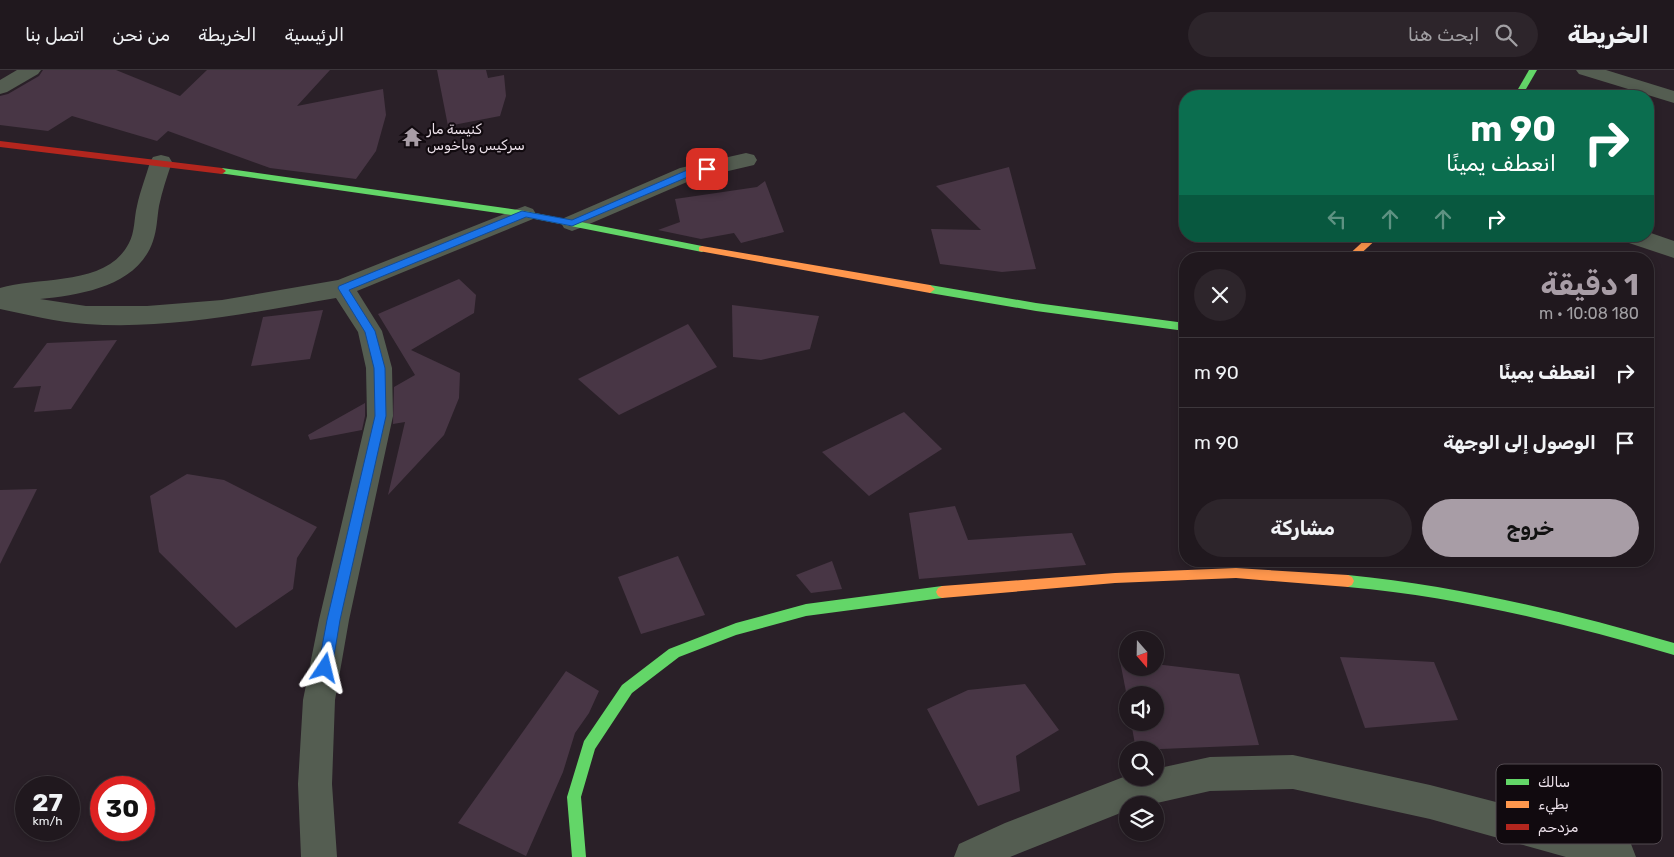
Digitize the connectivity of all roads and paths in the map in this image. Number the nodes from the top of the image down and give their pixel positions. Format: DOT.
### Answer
graph roads {
  1 [pos="31,70"];
  2 [pos="1533,70"];
  3 [pos="1586,70"];
  4 [pos="0,88"];
  5 [pos="1521,90"];
  6 [pos="1651,90"];
  7 [pos="1654,91"];
  8 [pos="1674,97"];
  9 [pos="0,144"];
  10 [pos="746,160"];
  11 [pos="161,162"];
  12 [pos="525,214"];
  13 [pos="572,223"];
  14 [pos="1368,242"];
  15 [pos="1651,242"];
  16 [pos="1674,250"];
  17 [pos="1357,252"];
  18 [pos="342,288"];
  19 [pos="0,295"];
  20 [pos="0,300"];
  21 [pos="1179,325"];
  22 [pos="1674,649"];
  23 [pos="1496,820"];
  24 [pos="1580,844"];
  25 [pos="319,857"];
  26 [pos="579,857"];
  27 [pos="972,857"];
  28 [pos="1618,857"];
  1 -- 4 [label="street"];
  2 -- 5 [label="main road"];
  3 -- 6 [label="street"];
  7 -- 8 [label="street"];
  9 -- 11 [label="main road"];
  10 -- 13 [label="street"];
  11 -- 12 [label="main road"];
  11 -- 19 [label="street"];
  12 -- 13 [label="main road"];
  12 -- 18 [label="street"];
  13 -- 21 [label="main road"];
  14 -- 17 [label="main road"];
  15 -- 16 [label="street"];
  18 -- 20 [label="street"];
  18 -- 25 [label="street"];
  22 -- 26 [label="main road"];
  23 -- 27 [label="street"];
  24 -- 28 [label="street"];
}
